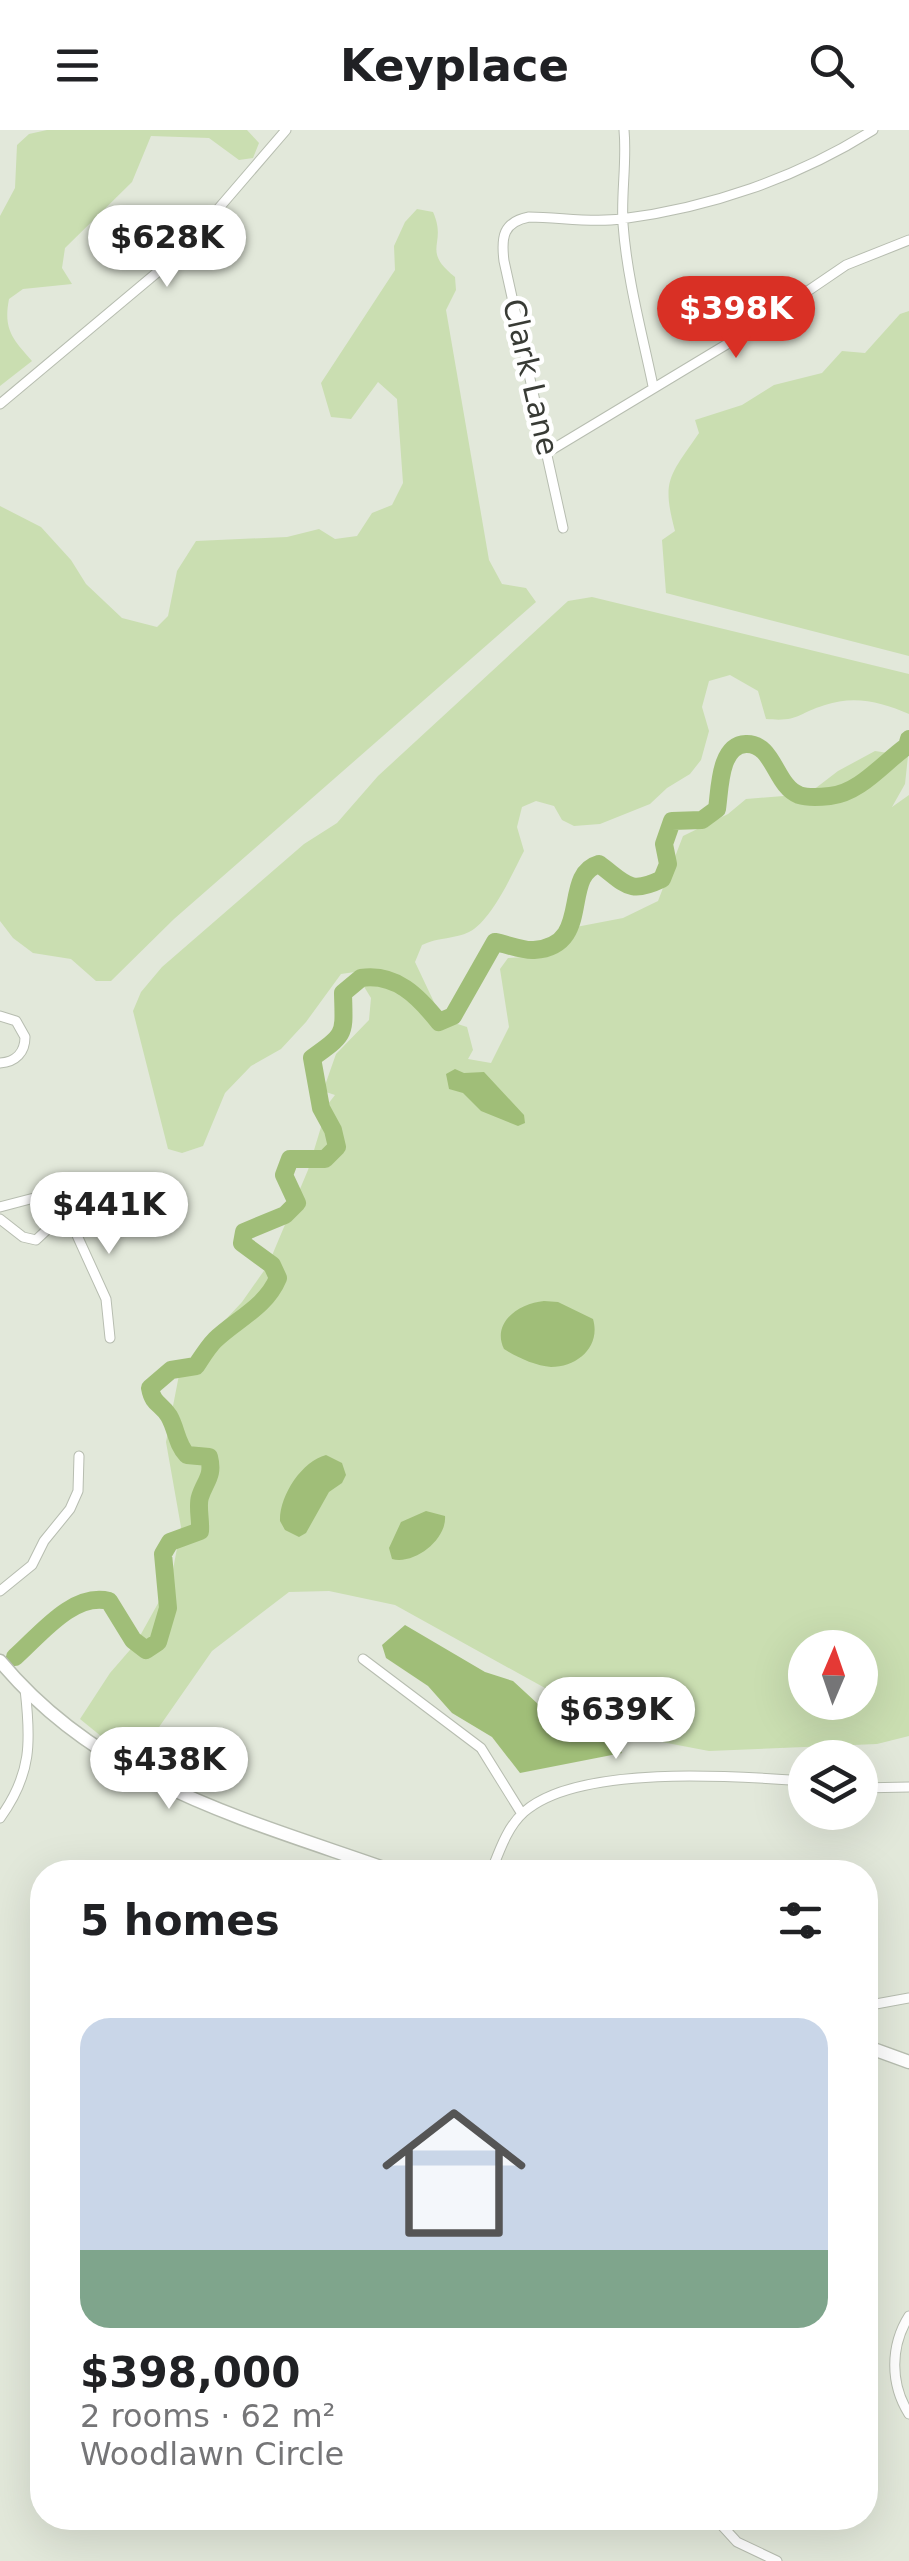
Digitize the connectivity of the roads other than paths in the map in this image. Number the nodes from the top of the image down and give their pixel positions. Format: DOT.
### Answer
graph roads {
  1 [pos="286,130"];
  2 [pos="624,130"];
  3 [pos="873,130"];
  4 [pos="622,219"];
  5 [pos="909,240"];
  6 [pos="653,386"];
  7 [pos="0,404"];
  8 [pos="548,452"];
  9 [pos="562,528"];
  10 [pos="0,1016"];
  11 [pos="3,1063"];
  12 [pos="50,1206"];
  13 [pos="0,1208"];
  14 [pos="0,1219"];
  15 [pos="110,1338"];
  16 [pos="79,1456"];
  17 [pos="0,1591"];
  18 [pos="363,1659"];
  19 [pos="0,1661"];
  20 [pos="25,1689"];
  21 [pos="788,1780"];
  22 [pos="878,1788"];
  23 [pos="909,1788"];
  24 [pos="522,1814"];
  25 [pos="0,1818"];
  26 [pos="360,1860"];
  27 [pos="496,1860"];
  28 [pos="909,1998"];
  29 [pos="878,2004"];
  30 [pos="878,2051"];
  31 [pos="909,2062"];
  32 [pos="909,2316"];
  33 [pos="909,2414"];
  34 [pos="726,2530"];
  35 [pos="749,2549"];
  36 [pos="746,2561"];
  37 [pos="777,2561"];
  1 -- 7 [label="street"];
  2 -- 4 [label="street"];
  3 -- 4 [label="street"];
  4 -- 6 [label="street"];
  4 -- 8 [label="street, Clark Lane"];
  5 -- 6 [label="street"];
  6 -- 8 [label="street"];
  8 -- 9 [label="street, Clark Lane"];
  10 -- 11 [label="street"];
  12 -- 13 [label="street"];
  12 -- 14 [label="street"];
  12 -- 15 [label="street"];
  16 -- 17 [label="street"];
  18 -- 24 [label="street"];
  19 -- 20 [label="street"];
  20 -- 25 [label="street"];
  20 -- 26 [label="street"];
  21 -- 24 [label="street"];
  22 -- 23 [label="street"];
  24 -- 27 [label="street"];
  28 -- 29 [label="street"];
  30 -- 31 [label="street"];
  32 -- 33 [label="street"];
  34 -- 35 [label="street"];
  35 -- 36 [label="street"];
  35 -- 37 [label="street"];
}
